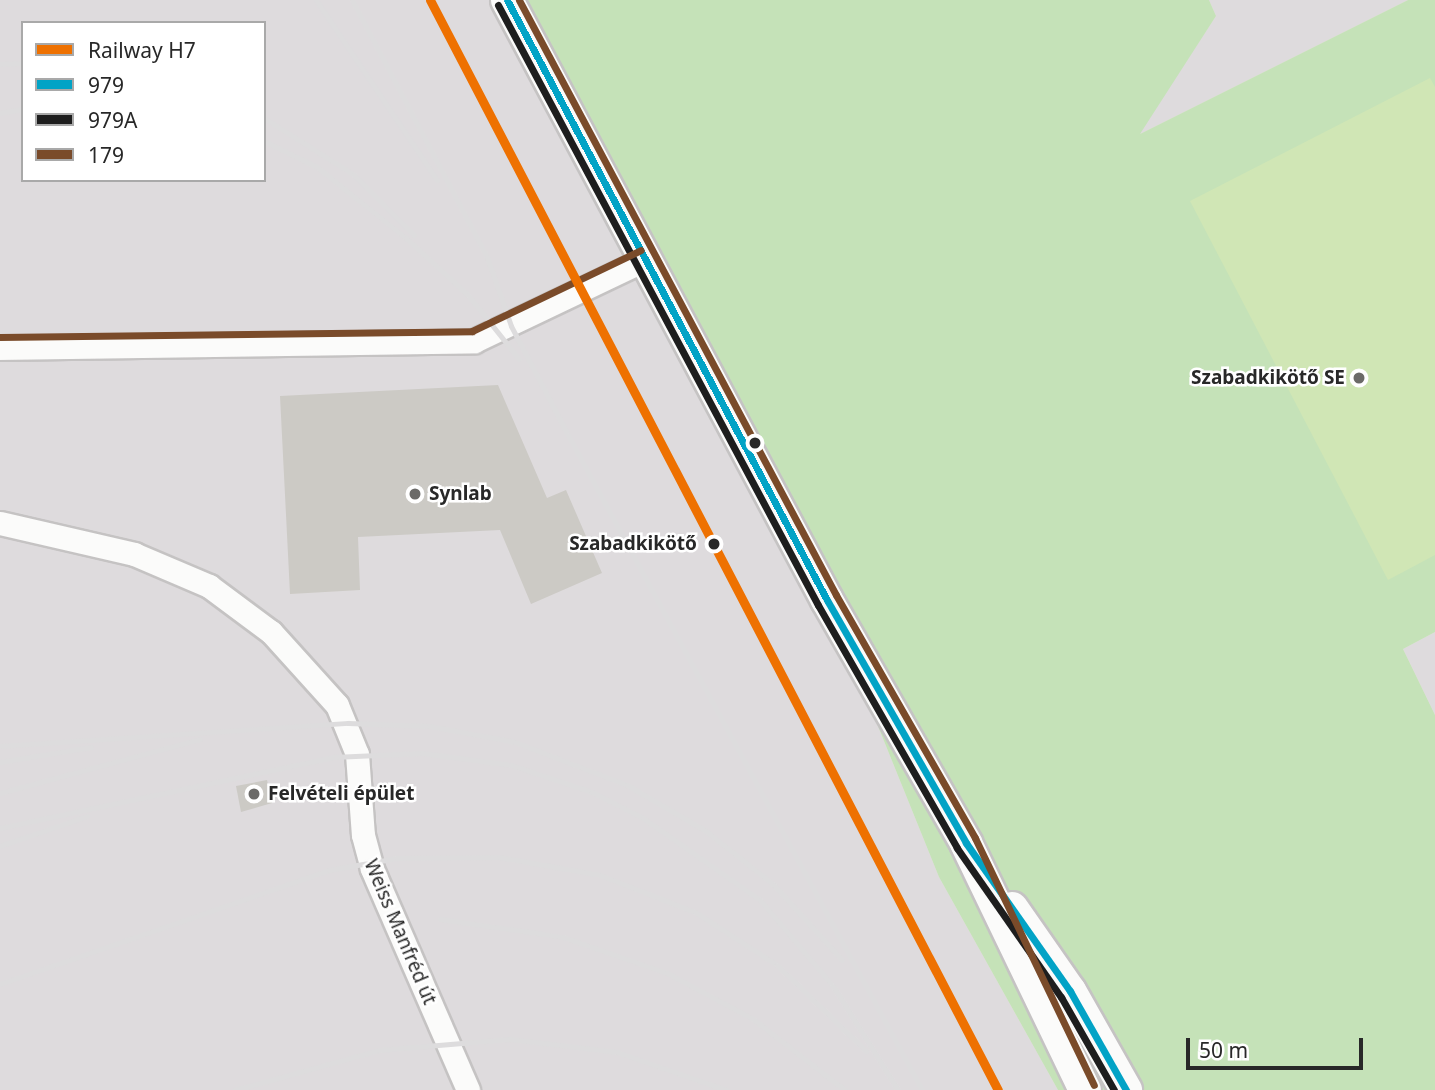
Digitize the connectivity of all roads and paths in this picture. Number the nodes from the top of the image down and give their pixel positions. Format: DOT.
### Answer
graph roads {
  1 [pos="507,0"];
  2 [pos="646,259"];
  3 [pos="0,348"];
  4 [pos="0,523"];
  5 [pos="966,843"];
  6 [pos="468,1090"];
  7 [pos="1085,1090"];
  8 [pos="1126,1090"];
  1 -- 2 [label="main road"];
  2 -- 3 [label="street"];
  2 -- 5 [label="main road"];
  4 -- 6 [label="street, Weiss Manfréd út"];
  5 -- 7 [label="main road"];
  5 -- 8 [label="main road"];
}
